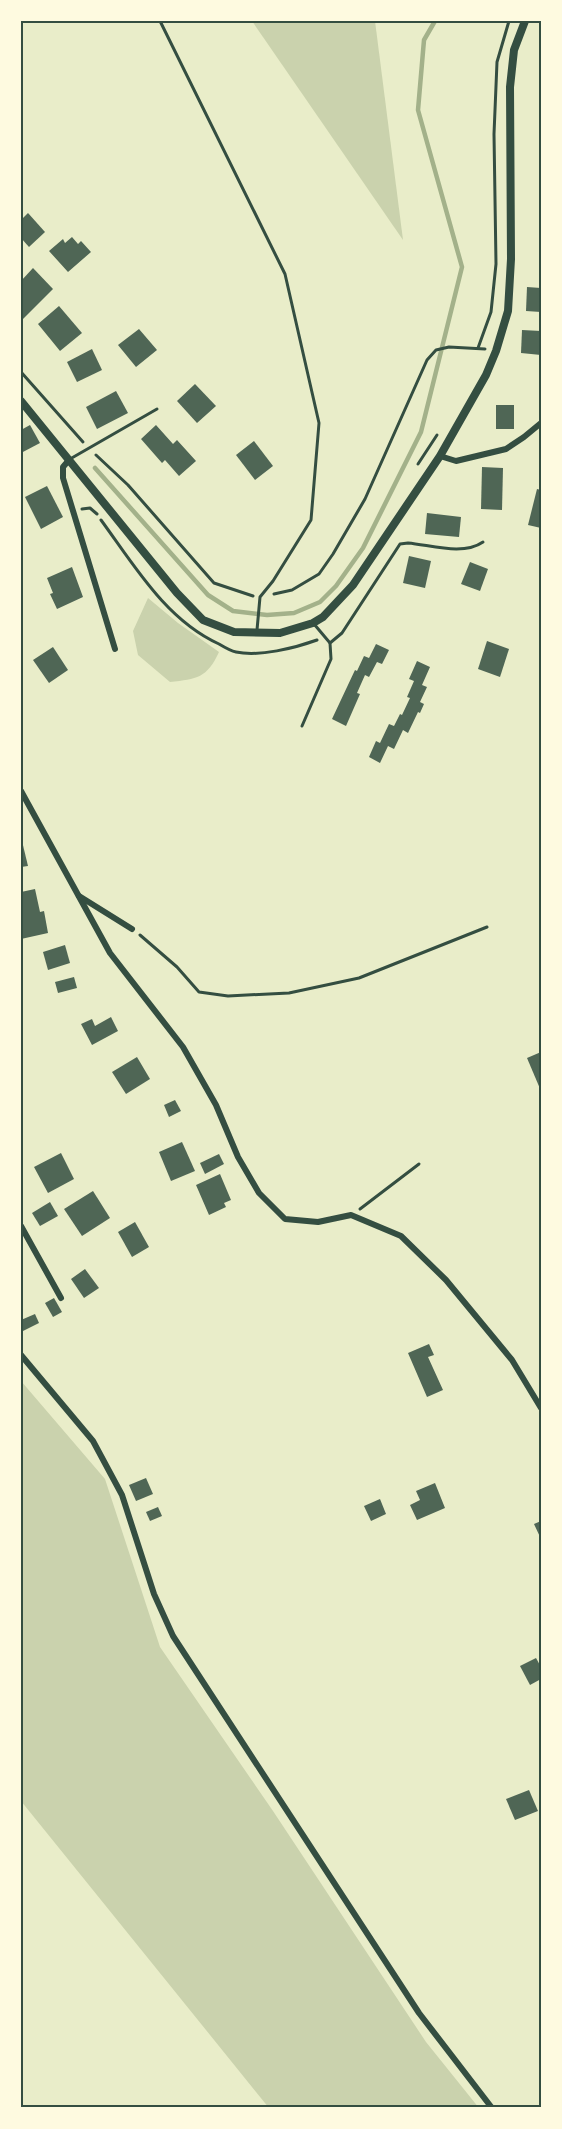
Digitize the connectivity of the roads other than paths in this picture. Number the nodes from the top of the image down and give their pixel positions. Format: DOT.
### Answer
graph roads {
  1 [pos="160,21"];
  2 [pos="525,21"];
  3 [pos="21,401"];
  4 [pos="157,409"];
  5 [pos="541,423"];
  6 [pos="440,456"];
  7 [pos="69,460"];
  8 [pos="483,542"];
  9 [pos="313,623"];
  10 [pos="257,633"];
  11 [pos="330,644"];
  12 [pos="115,649"];
  13 [pos="302,726"];
  14 [pos="21,791"];
  15 [pos="77,895"];
  16 [pos="132,929"];
  17 [pos="21,1226"];
  18 [pos="61,1298"];
  19 [pos="21,1355"];
  20 [pos="541,1408"];
  21 [pos="492,2108"];
  1 -- 10 [label="lane"];
  2 -- 6 [label="street"];
  3 -- 7 [label="street"];
  4 -- 7 [label="lane"];
  5 -- 6 [label="street"];
  6 -- 9 [label="street"];
  7 -- 10 [label="street"];
  7 -- 12 [label="street"];
  8 -- 11 [label="lane"];
  9 -- 10 [label="street"];
  9 -- 11 [label="lane"];
  11 -- 13 [label="lane"];
  14 -- 15 [label="street"];
  15 -- 16 [label="street"];
  15 -- 20 [label="street"];
  17 -- 18 [label="street"];
  19 -- 21 [label="street"];
}
